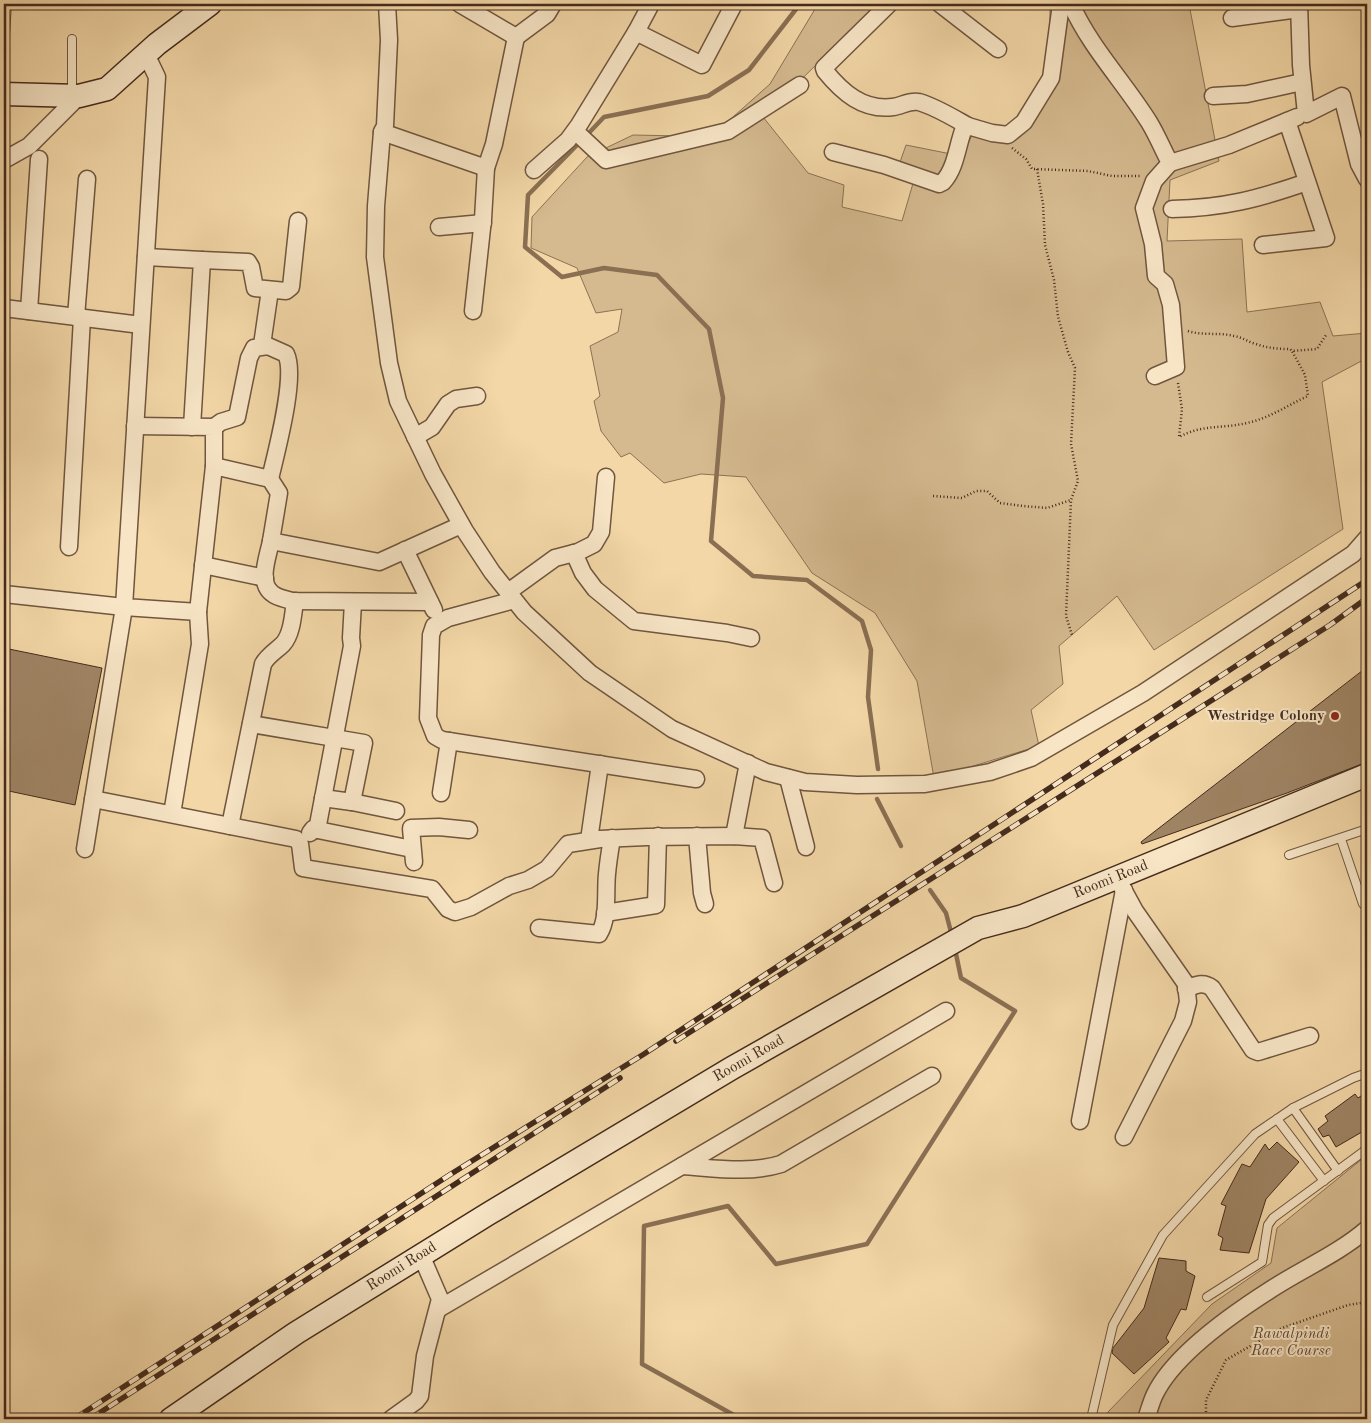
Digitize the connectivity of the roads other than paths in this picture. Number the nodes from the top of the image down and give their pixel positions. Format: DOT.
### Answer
graph roads {
  1 [pos="7,4"];
  2 [pos="387,4"];
  3 [pos="460,4"];
  4 [pos="554,4"];
  5 [pos="651,4"];
  6 [pos="734,4"];
  7 [pos="888,4"];
  8 [pos="940,4"];
  9 [pos="1061,4"];
  10 [pos="1070,4"];
  11 [pos="206,5"];
  12 [pos="1299,6"];
  13 [pos="1232,18"];
  14 [pos="636,32"];
  15 [pos="516,36"];
  16 [pos="72,39"];
  17 [pos="4,50"];
  18 [pos="998,50"];
  19 [pos="146,54"];
  20 [pos="1302,82"];
  21 [pos="800,85"];
  22 [pos="4,94"];
  23 [pos="75,96"];
  24 [pos="1213,96"];
  25 [pos="1306,114"];
  26 [pos="1287,121"];
  27 [pos="968,126"];
  28 [pos="575,131"];
  29 [pos="382,132"];
  30 [pos="1361,144"];
  31 [pos="4,146"];
  32 [pos="29,146"];
  33 [pos="833,152"];
  34 [pos="40,159"];
  35 [pos="4,160"];
  36 [pos="1170,164"];
  37 [pos="486,168"];
  38 [pos="534,170"];
  39 [pos="87,179"];
  40 [pos="1367,179"];
  41 [pos="1307,182"];
  42 [pos="1172,209"];
  43 [pos="298,221"];
  44 [pos="483,224"];
  45 [pos="439,227"];
  46 [pos="1263,245"];
  47 [pos="146,257"];
  48 [pos="202,260"];
  49 [pos="270,290"];
  50 [pos="4,309"];
  51 [pos="29,311"];
  52 [pos="473,311"];
  53 [pos="79,318"];
  54 [pos="141,325"];
  55 [pos="262,345"];
  56 [pos="1155,376"];
  57 [pos="477,396"];
  58 [pos="135,426"];
  59 [pos="192,427"];
  60 [pos="214,427"];
  61 [pos="415,437"];
  62 [pos="214,466"];
  63 [pos="606,477"];
  64 [pos="270,479"];
  65 [pos="461,525"];
  66 [pos="1367,538"];
  67 [pos="272,542"];
  68 [pos="69,547"];
  69 [pos="405,550"];
  70 [pos="574,553"];
  71 [pos="203,566"];
  72 [pos="265,578"];
  73 [pos="4,594"];
  74 [pos="511,596"];
  75 [pos="295,602"];
  76 [pos="353,602"];
  77 [pos="430,602"];
  78 [pos="124,607"];
  79 [pos="198,612"];
  80 [pos="439,621"];
  81 [pos="751,638"];
  82 [pos="251,724"];
  83 [pos="334,738"];
  84 [pos="449,742"];
  85 [pos="748,763"];
  86 [pos="600,764"];
  87 [pos="1367,775"];
  88 [pos="788,778"];
  89 [pos="696,779"];
  90 [pos="441,793"];
  91 [pos="323,798"];
  92 [pos="93,799"];
  93 [pos="352,802"];
  94 [pos="396,811"];
  95 [pos="172,814"];
  96 [pos="230,826"];
  97 [pos="1367,829"];
  98 [pos="317,830"];
  99 [pos="469,830"];
  100 [pos="658,836"];
  101 [pos="697,836"];
  102 [pos="734,836"];
  103 [pos="612,838"];
  104 [pos="1341,839"];
  105 [pos="589,840"];
  106 [pos="300,844"];
  107 [pos="806,848"];
  108 [pos="85,849"];
  109 [pos="1290,855"];
  110 [pos="774,883"];
  111 [pos="1121,884"];
  112 [pos="705,904"];
  113 [pos="1367,907"];
  114 [pos="605,913"];
  115 [pos="539,928"];
  116 [pos="1186,990"];
  117 [pos="946,1011"];
  118 [pos="1310,1036"];
  119 [pos="1367,1074"];
  120 [pos="932,1076"];
  121 [pos="1292,1108"];
  122 [pos="1277,1119"];
  123 [pos="1080,1121"];
  124 [pos="1124,1137"];
  125 [pos="1367,1148"];
  126 [pos="682,1166"];
  127 [pos="1338,1171"];
  128 [pos="1324,1181"];
  129 [pos="1367,1229"];
  130 [pos="421,1255"];
  131 [pos="1207,1297"];
  132 [pos="440,1308"];
  133 [pos="171,1419"];
  134 [pos="391,1419"];
  135 [pos="1091,1419"];
  136 [pos="1146,1419"];
  1 -- 17 [label="lane"];
  2 -- 29 [label="street"];
  3 -- 15 [label="street"];
  4 -- 15 [label="street"];
  5 -- 14 [label="street"];
  6 -- 14 [label="street"];
  7 -- 27 [label="street"];
  8 -- 18 [label="street"];
  9 -- 27 [label="street"];
  10 -- 36 [label="street"];
  11 -- 19 [label="street"];
  12 -- 13 [label="street"];
  12 -- 20 [label="street"];
  14 -- 28 [label="street"];
  15 -- 37 [label="street"];
  16 -- 23 [label="lane"];
  19 -- 23 [label="street"];
  19 -- 47 [label="street"];
  20 -- 24 [label="street"];
  20 -- 25 [label="street"];
  21 -- 28 [label="street"];
  22 -- 23 [label="street"];
  23 -- 32 [label="street"];
  25 -- 26 [label="street"];
  25 -- 30 [label="street"];
  26 -- 36 [label="street"];
  26 -- 41 [label="street"];
  27 -- 33 [label="street"];
  28 -- 38 [label="street"];
  29 -- 37 [label="street"];
  29 -- 61 [label="street"];
  30 -- 40 [label="street"];
  31 -- 32 [label="street"];
  32 -- 35 [label="street"];
  34 -- 51 [label="street"];
  36 -- 56 [label="street"];
  37 -- 44 [label="street"];
  39 -- 53 [label="street"];
  41 -- 42 [label="street"];
  41 -- 46 [label="street"];
  43 -- 49 [label="street"];
  44 -- 45 [label="street"];
  44 -- 52 [label="street"];
  47 -- 48 [label="street"];
  47 -- 54 [label="street"];
  48 -- 49 [label="street"];
  48 -- 59 [label="street"];
  49 -- 55 [label="street"];
  50 -- 51 [label="street"];
  51 -- 53 [label="street"];
  53 -- 54 [label="street"];
  53 -- 68 [label="street"];
  54 -- 58 [label="street"];
  55 -- 60 [label="street"];
  55 -- 64 [label="street"];
  57 -- 61 [label="street"];
  58 -- 59 [label="street"];
  58 -- 78 [label="street"];
  59 -- 60 [label="street"];
  60 -- 62 [label="street"];
  61 -- 65 [label="street"];
  62 -- 64 [label="street"];
  62 -- 71 [label="street"];
  63 -- 70 [label="street"];
  64 -- 67 [label="street"];
  65 -- 69 [label="street"];
  65 -- 74 [label="street"];
  66 -- 88 [label="street"];
  67 -- 69 [label="street"];
  67 -- 72 [label="street"];
  69 -- 77 [label="street"];
  70 -- 74 [label="street"];
  70 -- 81 [label="street"];
  71 -- 72 [label="street"];
  71 -- 79 [label="street"];
  72 -- 75 [label="street"];
  73 -- 78 [label="street"];
  74 -- 80 [label="street"];
  74 -- 85 [label="street"];
  75 -- 76 [label="street"];
  75 -- 82 [label="street"];
  76 -- 77 [label="street"];
  76 -- 83 [label="street"];
  77 -- 80 [label="street"];
  78 -- 79 [label="street"];
  78 -- 92 [label="street"];
  79 -- 95 [label="street"];
  80 -- 84 [label="street"];
  82 -- 83 [label="street"];
  82 -- 96 [label="street"];
  83 -- 91 [label="street"];
  83 -- 93 [label="street"];
  84 -- 86 [label="street"];
  84 -- 90 [label="street"];
  85 -- 88 [label="street"];
  85 -- 102 [label="street"];
  86 -- 89 [label="street"];
  86 -- 105 [label="street"];
  87 -- 111 [label="street, Roomi Road"];
  88 -- 107 [label="street"];
  91 -- 93 [label="street"];
  91 -- 98 [label="street"];
  92 -- 95 [label="street"];
  92 -- 108 [label="street"];
  93 -- 94 [label="street"];
  95 -- 96 [label="street"];
  96 -- 106 [label="street"];
  97 -- 104 [label="lane"];
  98 -- 99 [label="street"];
  98 -- 106 [label="street"];
  100 -- 101 [label="street"];
  100 -- 103 [label="street"];
  100 -- 114 [label="street"];
  101 -- 102 [label="street"];
  101 -- 112 [label="street"];
  102 -- 110 [label="street"];
  103 -- 105 [label="street"];
  103 -- 114 [label="street"];
  104 -- 109 [label="lane"];
  104 -- 113 [label="lane"];
  105 -- 106 [label="street"];
  111 -- 116 [label="street"];
  111 -- 123 [label="street"];
  111 -- 130 [label="street, Roomi Road"];
  114 -- 115 [label="street"];
  116 -- 118 [label="street"];
  116 -- 124 [label="street"];
  117 -- 126 [label="street"];
  119 -- 121 [label="lane"];
  120 -- 126 [label="street"];
  121 -- 122 [label="lane"];
  121 -- 127 [label="lane"];
  122 -- 128 [label="lane"];
  122 -- 135 [label="lane"];
  125 -- 127 [label="lane"];
  126 -- 132 [label="street"];
  127 -- 128 [label="lane"];
  128 -- 131 [label="lane"];
  129 -- 136 [label="street"];
  130 -- 132 [label="street"];
  130 -- 133 [label="street, Roomi Road"];
  132 -- 134 [label="street"];
}
